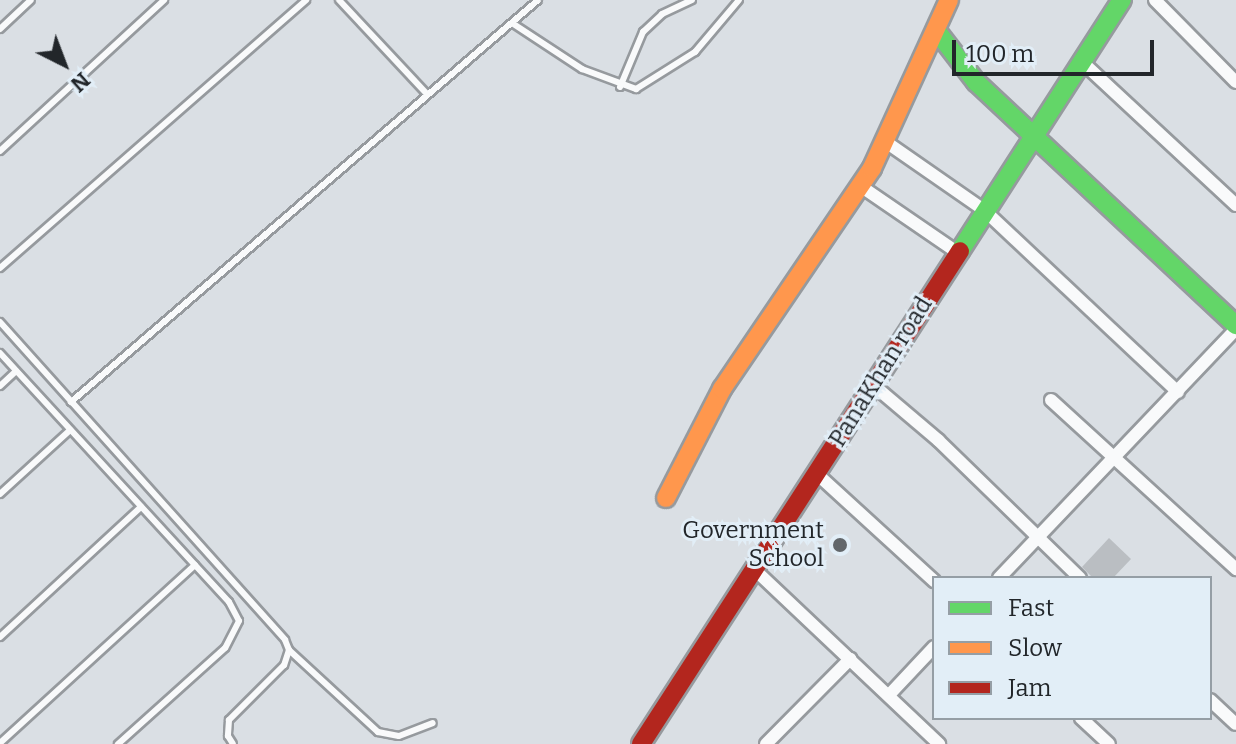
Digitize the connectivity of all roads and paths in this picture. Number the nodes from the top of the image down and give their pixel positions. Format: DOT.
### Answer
graph roads {
  1 [pos="31,0"];
  2 [pos="164,0"];
  3 [pos="306,0"];
  4 [pos="339,0"];
  5 [pos="538,0"];
  6 [pos="692,0"];
  7 [pos="739,0"];
  8 [pos="949,0"];
  9 [pos="1122,0"];
  10 [pos="1155,0"];
  11 [pos="512,23"];
  12 [pos="0,29"];
  13 [pos="936,30"];
  14 [pos="1080,60"];
  15 [pos="1236,82"];
  16 [pos="620,87"];
  17 [pos="427,94"];
  18 [pos="1032,135"];
  19 [pos="886,142"];
  20 [pos="0,151"];
  21 [pos="859,185"];
  22 [pos="1236,205"];
  23 [pos="984,210"];
  24 [pos="957,252"];
  25 [pos="0,268"];
  26 [pos="0,322"];
  27 [pos="1236,327"];
  28 [pos="0,353"];
  29 [pos="16,371"];
  30 [pos="872,384"];
  31 [pos="0,386"];
  32 [pos="1178,392"];
  33 [pos="1051,400"];
  34 [pos="71,402"];
  35 [pos="70,430"];
  36 [pos="1116,457"];
  37 [pos="817,474"];
  38 [pos="0,494"];
  39 [pos="666,498"];
  40 [pos="141,507"];
  41 [pos="1037,538"];
  42 [pos="195,565"];
  43 [pos="754,569"];
  44 [pos="1236,569"];
  45 [pos="1001,576"];
  46 [pos="1078,576"];
  47 [pos="932,579"];
  48 [pos="0,637"];
  49 [pos="932,649"];
  50 [pos="289,650"];
  51 [pos="850,659"];
  52 [pos="889,695"];
  53 [pos="1212,702"];
  54 [pos="1083,720"];
  55 [pos="433,723"];
  56 [pos="1236,724"];
  57 [pos="0,743"];
  58 [pos="118,744"];
  59 [pos="233,744"];
  60 [pos="641,744"];
  61 [pos="766,744"];
  62 [pos="939,744"];
  63 [pos="1109,744"];
  1 -- 12 [label="lane"];
  2 -- 20 [label="lane"];
  3 -- 25 [label="lane"];
  4 -- 17 [label="lane"];
  5 -- 11 [label="lane"];
  6 -- 16 [label="lane"];
  7 -- 16 [label="lane"];
  8 -- 13 [label="street"];
  9 -- 14 [label="street, PanaKhan road"];
  10 -- 15 [label="street"];
  11 -- 16 [label="lane"];
  11 -- 17 [label="lane"];
  13 -- 18 [label="street"];
  13 -- 19 [label="street"];
  14 -- 18 [label="street, PanaKhan road"];
  14 -- 22 [label="street"];
  17 -- 34 [label="lane"];
  18 -- 23 [label="street, PanaKhan road"];
  18 -- 27 [label="street"];
  19 -- 21 [label="street"];
  19 -- 23 [label="street"];
  21 -- 24 [label="street"];
  21 -- 39 [label="street"];
  23 -- 24 [label="street, PanaKhan road"];
  23 -- 32 [label="street"];
  24 -- 30 [label="street, PanaKhan road"];
  26 -- 34 [label="lane"];
  27 -- 32 [label="street"];
  28 -- 29 [label="lane"];
  29 -- 31 [label="lane"];
  29 -- 35 [label="lane"];
  30 -- 37 [label="street, PanaKhan road"];
  30 -- 41 [label="street"];
  32 -- 36 [label="street"];
  33 -- 36 [label="street"];
  34 -- 50 [label="lane"];
  35 -- 38 [label="lane"];
  35 -- 40 [label="lane"];
  36 -- 41 [label="street"];
  36 -- 44 [label="street"];
  37 -- 43 [label="street, PanaKhan road"];
  37 -- 47 [label="street"];
  40 -- 42 [label="lane"];
  40 -- 48 [label="lane"];
  41 -- 45 [label="street"];
  41 -- 46 [label="street"];
  42 -- 57 [label="lane"];
  42 -- 58 [label="lane"];
  43 -- 51 [label="street"];
  43 -- 60 [label="street, PanaKhan road"];
  49 -- 52 [label="street"];
  50 -- 55 [label="lane"];
  50 -- 59 [label="lane"];
  51 -- 52 [label="street"];
  51 -- 61 [label="street"];
  52 -- 62 [label="street"];
  53 -- 56 [label="street"];
  54 -- 63 [label="street"];
}
